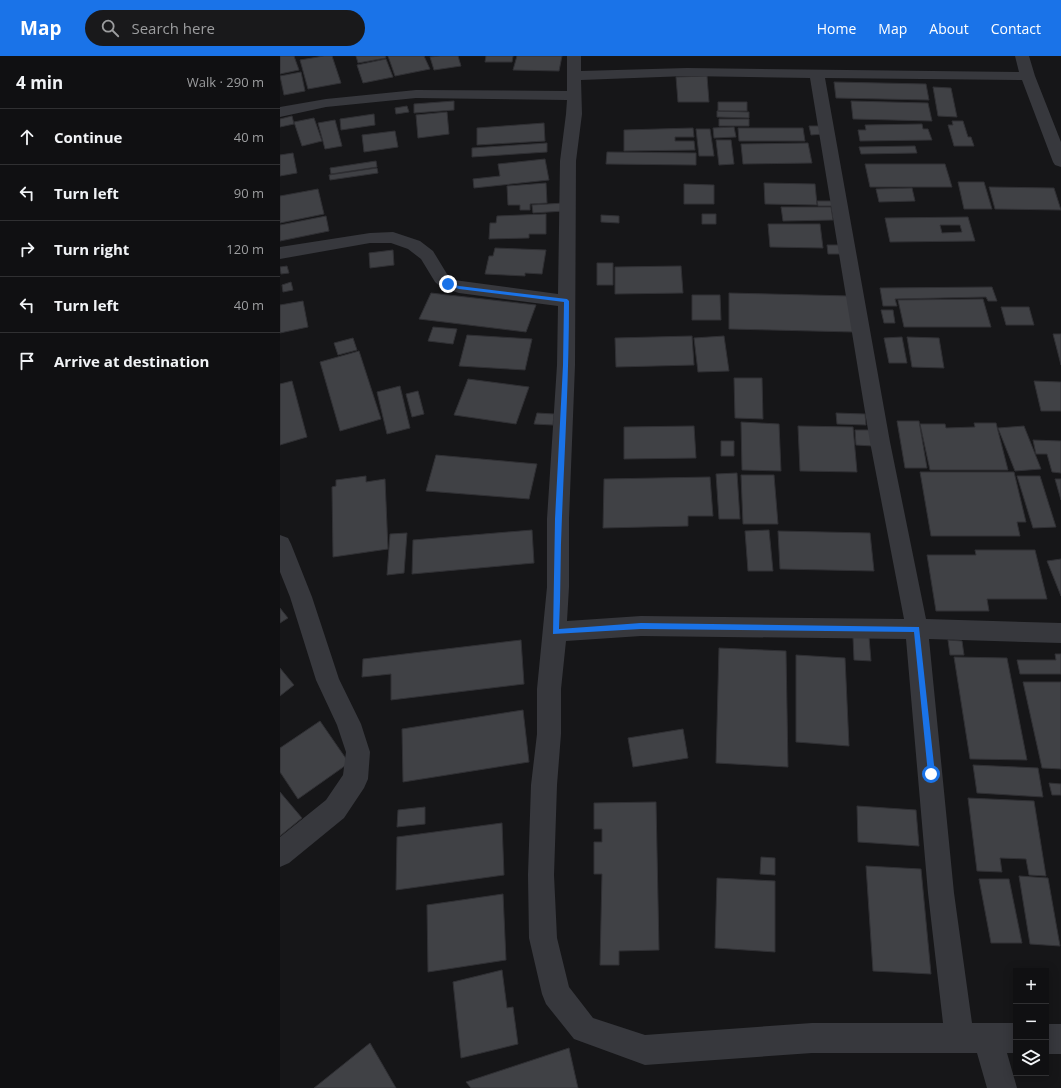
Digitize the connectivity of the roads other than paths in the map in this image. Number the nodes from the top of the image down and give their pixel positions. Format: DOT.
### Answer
graph roads {
  1 [pos="1022,56"];
  2 [pos="817,74"];
  3 [pos="574,76"];
  4 [pos="1028,76"];
  5 [pos="280,112"];
  6 [pos="1061,162"];
  7 [pos="280,253"];
  8 [pos="567,301"];
  9 [pos="280,544"];
  10 [pos="917,629"];
  11 [pos="555,632"];
  12 [pos="1061,633"];
  13 [pos="280,854"];
  14 [pos="959,1038"];
  15 [pos="1002,1038"];
  16 [pos="1049,1039"];
  17 [pos="1061,1039"];
  18 [pos="1002,1088"];
  1 -- 4 [label="street"];
  2 -- 3 [label="street"];
  2 -- 4 [label="street"];
  2 -- 10 [label="street"];
  3 -- 5 [label="street"];
  3 -- 8 [label="street"];
  4 -- 6 [label="street"];
  7 -- 8 [label="street"];
  8 -- 11 [label="street"];
  9 -- 13 [label="street"];
  10 -- 11 [label="street"];
  10 -- 12 [label="street"];
  10 -- 14 [label="street"];
  11 -- 14 [label="street"];
  14 -- 15 [label="street"];
  15 -- 18 [label="street"];
  16 -- 17 [label="street"];
}
